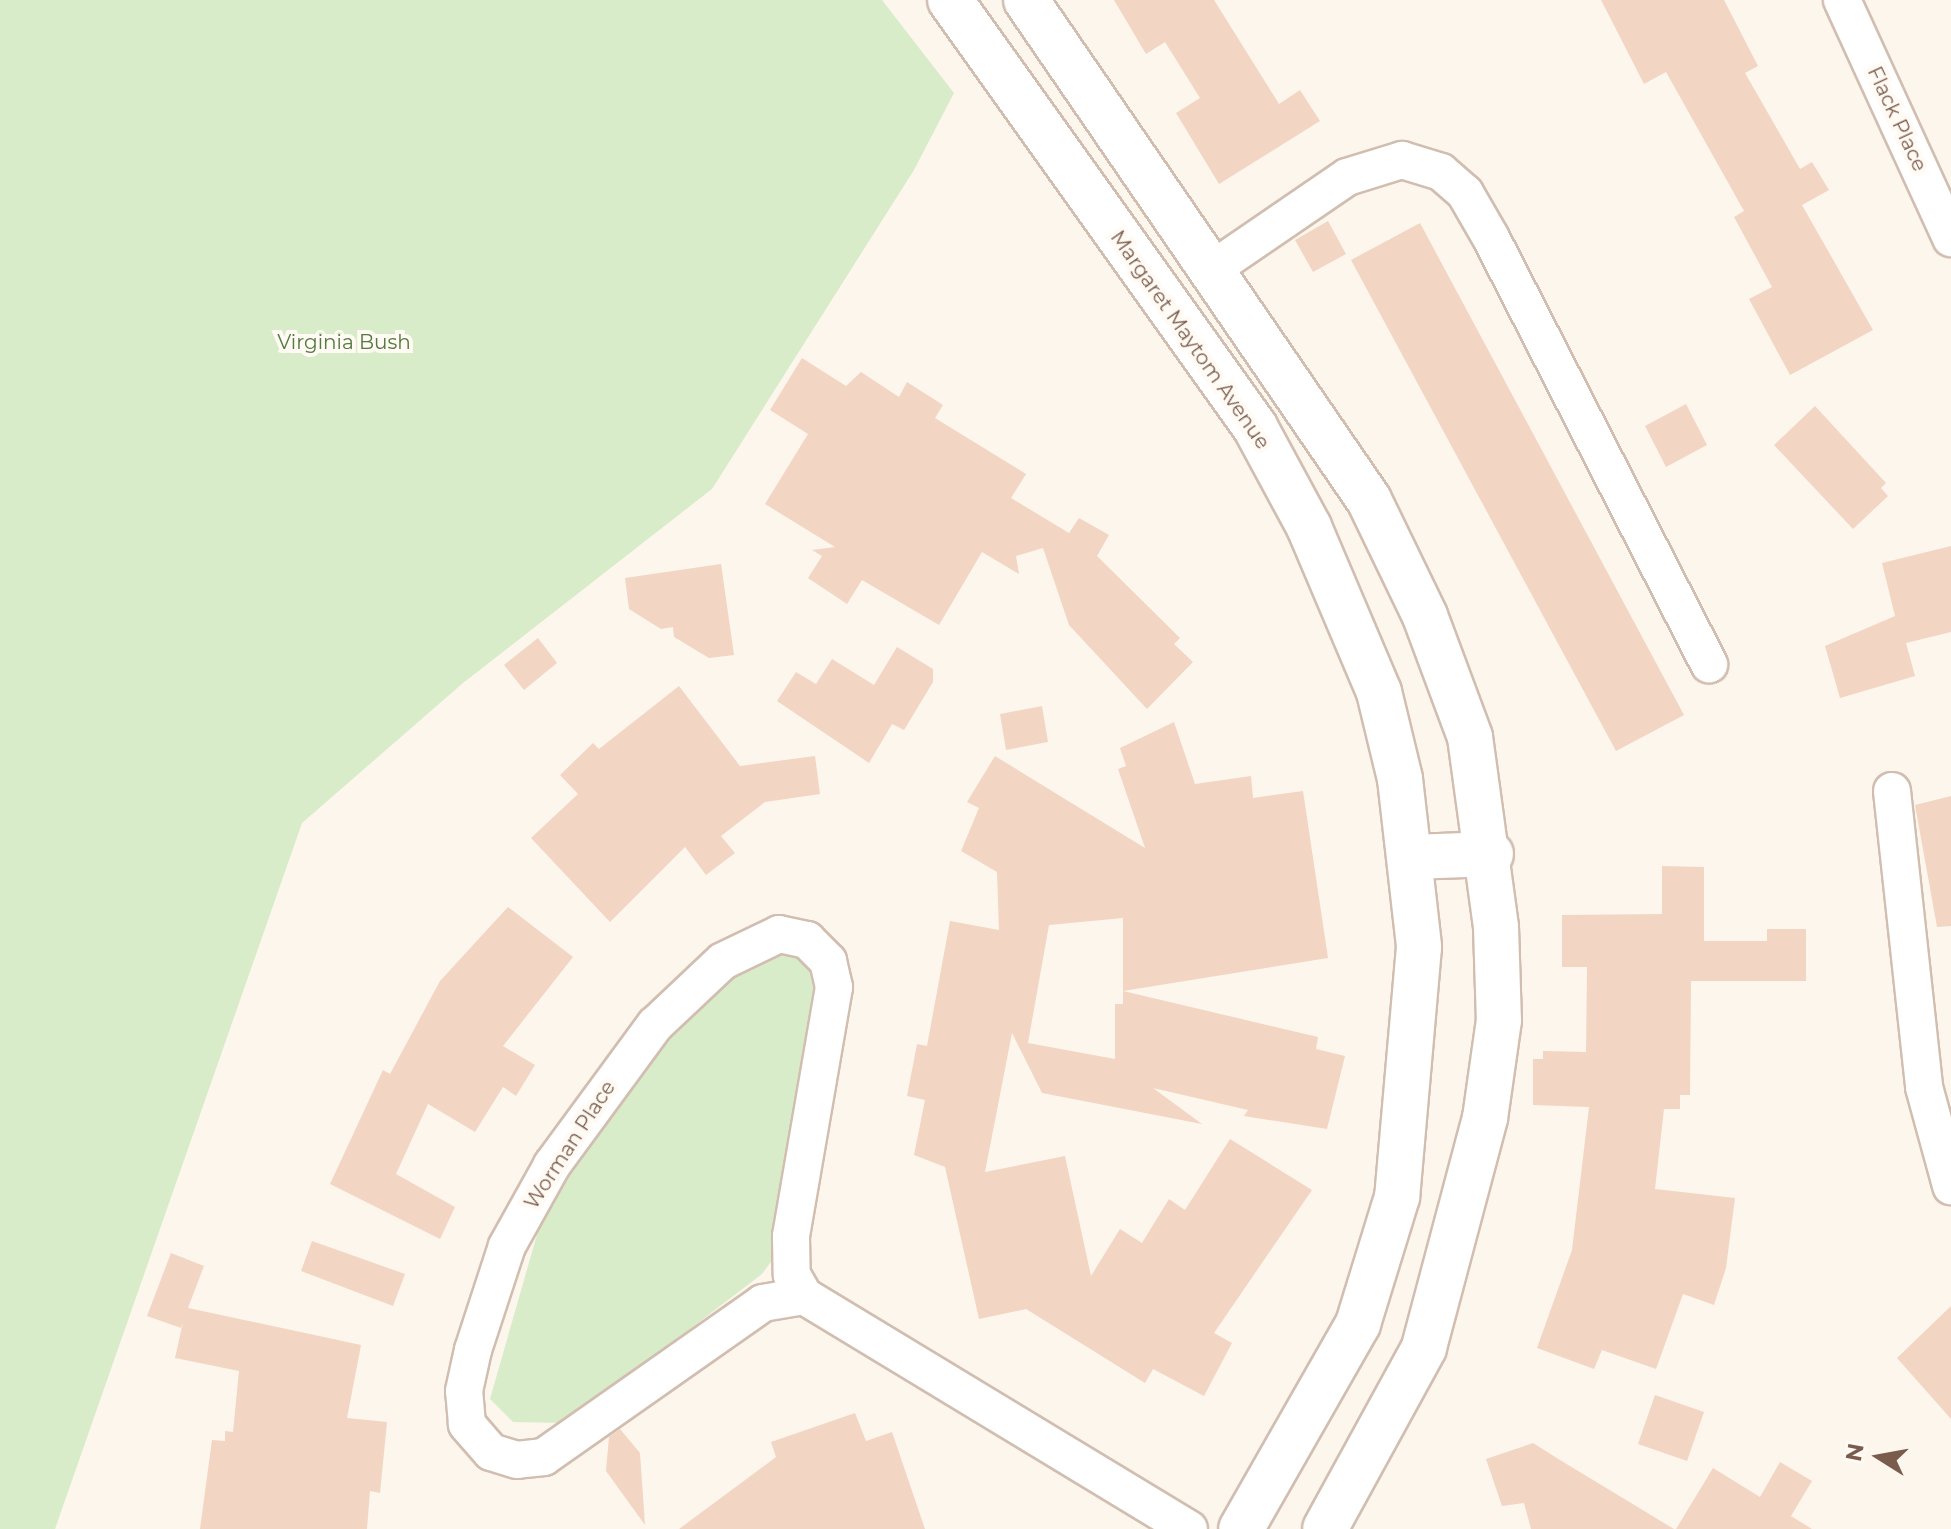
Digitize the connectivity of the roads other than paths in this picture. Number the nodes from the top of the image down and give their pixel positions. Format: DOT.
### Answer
graph roads {
  1 [pos="950,0"];
  2 [pos="1026,0"];
  3 [pos="1842,0"];
  4 [pos="1951,238"];
  5 [pos="1214,268"];
  6 [pos="1709,664"];
  7 [pos="1892,791"];
  8 [pos="1491,854"];
  9 [pos="1413,857"];
  10 [pos="1951,1186"];
  11 [pos="804,1296"];
  12 [pos="1189,1529"];
  13 [pos="1241,1529"];
  14 [pos="1325,1529"];
  1 -- 9 [label="street, Margaret Maytom Avenue"];
  2 -- 5 [label="street"];
  3 -- 4 [label="street, Flack Place"];
  5 -- 6 [label="street"];
  5 -- 8 [label="street"];
  7 -- 10 [label="street"];
  8 -- 9 [label="street"];
  8 -- 14 [label="street"];
  9 -- 13 [label="street, Margaret Maytom Avenue"];
  11 -- 11 [label="street, Worman Place"];
  11 -- 12 [label="street"];
}
